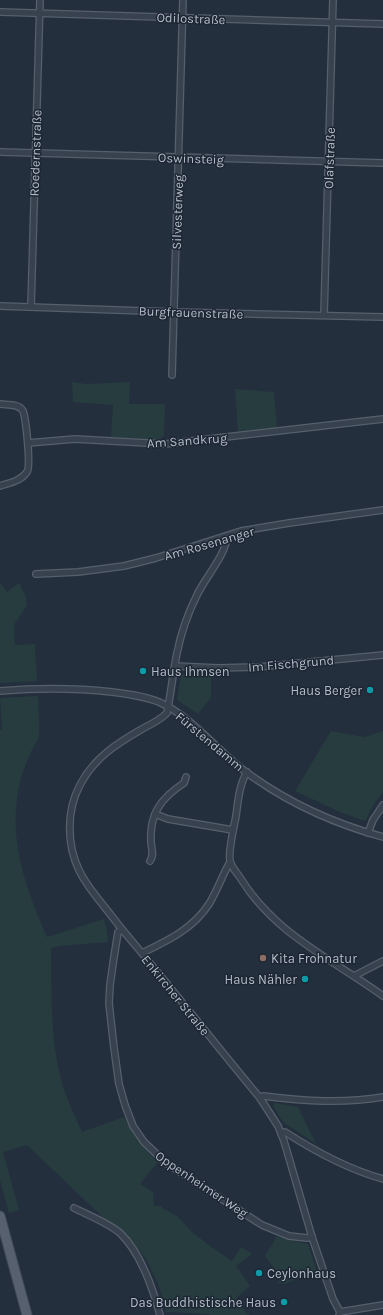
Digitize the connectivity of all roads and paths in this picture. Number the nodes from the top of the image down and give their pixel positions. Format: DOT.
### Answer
graph roads {
  1 [pos="40,0"];
  2 [pos="183,0"];
  3 [pos="333,0"];
  4 [pos="0,12"];
  5 [pos="40,13"];
  6 [pos="182,18"];
  7 [pos="332,22"];
  8 [pos="383,24"];
  9 [pos="0,152"];
  10 [pos="35,153"];
  11 [pos="178,157"];
  12 [pos="328,162"];
  13 [pos="383,163"];
  14 [pos="0,306"];
  15 [pos="31,307"];
  16 [pos="174,312"];
  17 [pos="324,315"];
  18 [pos="383,318"];
  19 [pos="172,375"];
  20 [pos="0,404"];
  21 [pos="383,419"];
  22 [pos="28,443"];
  23 [pos="0,486"];
  24 [pos="383,510"];
  25 [pos="227,536"];
  26 [pos="36,574"];
  27 [pos="383,655"];
  28 [pos="175,666"];
  29 [pos="0,691"];
  30 [pos="168,707"];
  31 [pos="247,772"];
  32 [pos="186,777"];
  33 [pos="383,805"];
  34 [pos="155,814"];
  35 [pos="233,830"];
  36 [pos="368,833"];
  37 [pos="383,837"];
  38 [pos="150,861"];
  39 [pos="230,862"];
  40 [pos="122,930"];
  41 [pos="142,953"];
  42 [pos="383,961"];
  43 [pos="354,976"];
  44 [pos="383,996"];
  45 [pos="383,1097"];
  46 [pos="260,1098"];
  47 [pos="281,1134"];
  48 [pos="383,1179"];
  49 [pos="74,1208"];
  50 [pos="0,1216"];
  51 [pos="312,1237"];
  52 [pos="383,1305"];
  53 [pos="340,1313"];
  54 [pos="27,1315"];
  55 [pos="160,1315"];
  1 -- 5 [label="street, Roedernstraße"];
  2 -- 6 [label="street, Silvesterweg"];
  3 -- 7 [label="street, Olafstraße"];
  4 -- 5 [label="street, Odilostraße"];
  5 -- 6 [label="street, Odilostraße"];
  5 -- 10 [label="street, Roedernstraße"];
  6 -- 7 [label="street, Odilostraße"];
  6 -- 11 [label="street, Silvesterweg"];
  7 -- 8 [label="street, Odilostraße"];
  7 -- 12 [label="street, Olafstraße"];
  9 -- 10 [label="street, Oswinsteig"];
  10 -- 11 [label="street, Oswinsteig"];
  10 -- 15 [label="street, Roedernstraße"];
  11 -- 12 [label="street, Oswinsteig"];
  11 -- 16 [label="street, Silvesterweg"];
  12 -- 13 [label="street, Oswinsteig"];
  12 -- 17 [label="street, Olafstraße"];
  14 -- 15 [label="street, Burgfrauenstraße"];
  15 -- 16 [label="street, Burgfrauenstraße"];
  16 -- 17 [label="street, Burgfrauenstraße"];
  16 -- 19 [label="street, Silvesterweg"];
  17 -- 18 [label="street, Burgfrauenstraße"];
  20 -- 22 [label="street"];
  21 -- 22 [label="street, Am Sandkrug"];
  22 -- 23 [label="street"];
  24 -- 25 [label="street, Am Rosenanger"];
  25 -- 26 [label="street, Am Rosenanger"];
  25 -- 28 [label="street"];
  27 -- 28 [label="street, Im Fischgrund"];
  28 -- 30 [label="street"];
  29 -- 30 [label="street, Fürstendamm"];
  30 -- 31 [label="street, Fürstendamm"];
  30 -- 40 [label="street, Enkircher Straße"];
  31 -- 35 [label="street"];
  31 -- 36 [label="street, Fürstendamm"];
  32 -- 34 [label="street"];
  33 -- 36 [label="street"];
  34 -- 35 [label="street"];
  34 -- 38 [label="street"];
  35 -- 39 [label="street"];
  36 -- 37 [label="street, Fürstendamm"];
  39 -- 41 [label="street"];
  39 -- 43 [label="street"];
  40 -- 41 [label="street, Enkircher Straße"];
  40 -- 51 [label="street, Oppenheimer Weg"];
  41 -- 46 [label="street, Enkircher Straße"];
  42 -- 43 [label="street"];
  43 -- 44 [label="street"];
  45 -- 46 [label="street"];
  46 -- 47 [label="street, Enkircher Straße"];
  47 -- 48 [label="street"];
  47 -- 51 [label="street, Enkircher Straße"];
  49 -- 55 [label="street"];
  50 -- 54 [label="main road"];
  51 -- 53 [label="street, Enkircher Straße"];
  52 -- 53 [label="street"];
}
